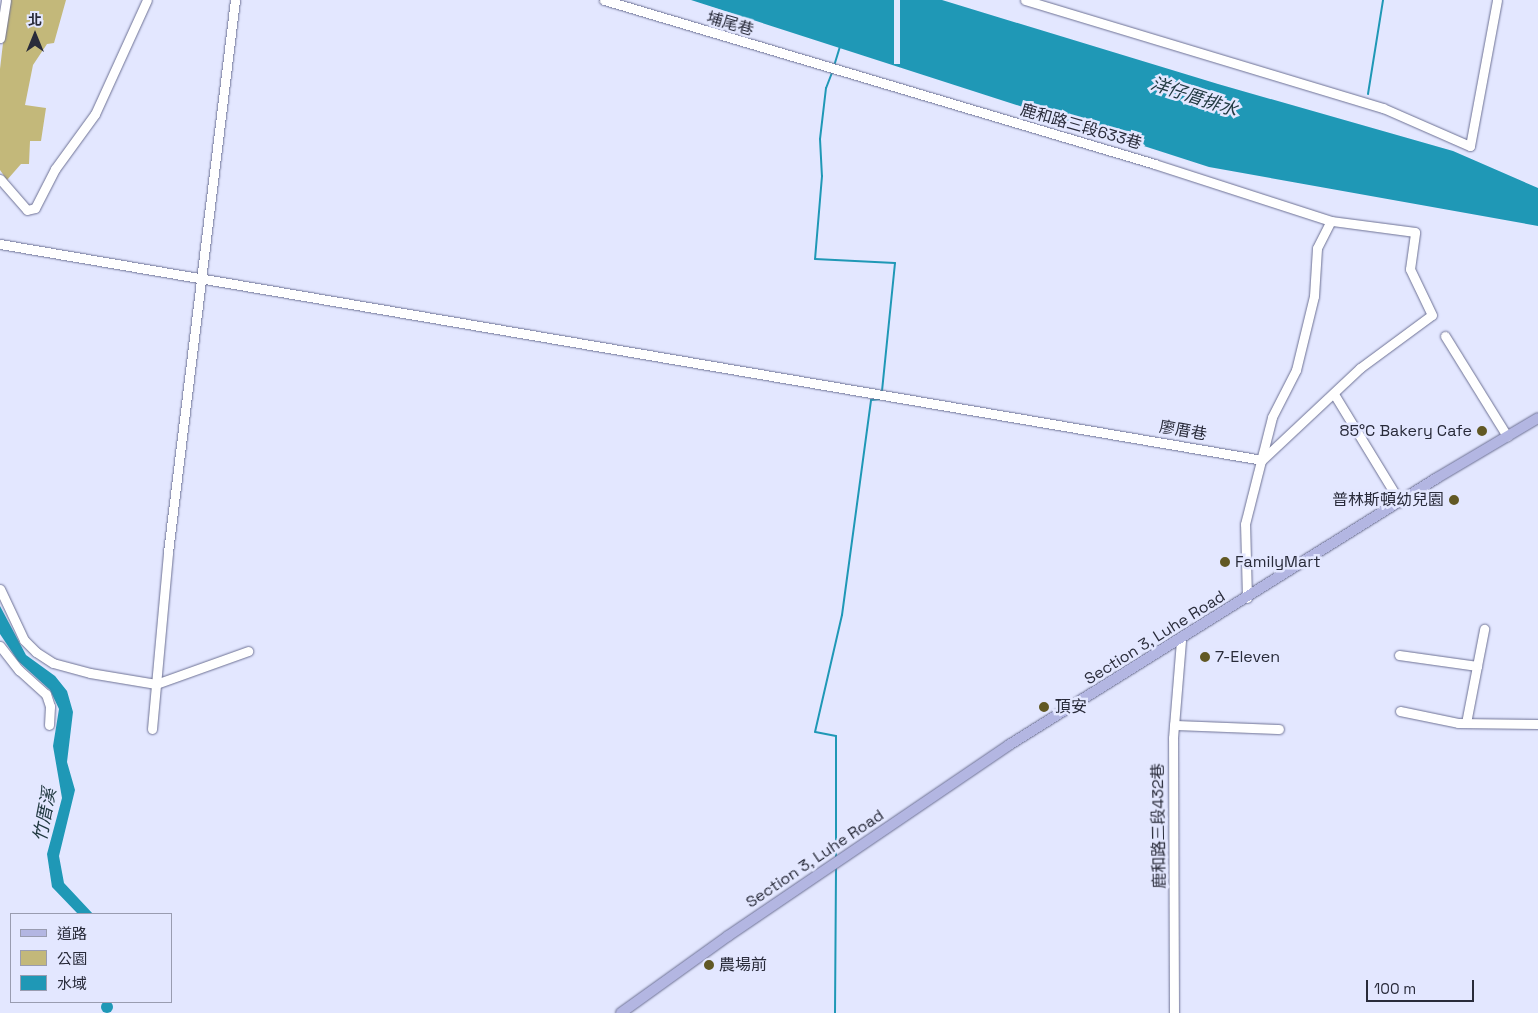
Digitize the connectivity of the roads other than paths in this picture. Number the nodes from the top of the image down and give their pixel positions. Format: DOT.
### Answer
graph roads {
  1 [pos="6,0"];
  2 [pos="147,0"];
  3 [pos="236,0"];
  4 [pos="604,0"];
  5 [pos="1025,0"];
  6 [pos="1497,0"];
  7 [pos="0,38"];
  8 [pos="821,65"];
  9 [pos="0,179"];
  10 [pos="1331,221"];
  11 [pos="0,244"];
  12 [pos="202,277"];
  13 [pos="1445,336"];
  14 [pos="1334,394"];
  15 [pos="1538,418"];
  16 [pos="1508,436"];
  17 [pos="1262,460"];
  18 [pos="1400,502"];
  19 [pos="0,589"];
  20 [pos="1247,598"];
  21 [pos="1484,629"];
  22 [pos="1181,640"];
  23 [pos="0,646"];
  24 [pos="248,652"];
  25 [pos="1399,655"];
  26 [pos="1477,666"];
  27 [pos="156,684"];
  28 [pos="1400,712"];
  29 [pos="1466,723"];
  30 [pos="1538,724"];
  31 [pos="49,725"];
  32 [pos="1174,725"];
  33 [pos="152,729"];
  34 [pos="1279,729"];
  35 [pos="622,1013"];
  36 [pos="1174,1013"];
  1 -- 7 [label="street"];
  2 -- 9 [label="street"];
  3 -- 12 [label="street"];
  4 -- 8 [label="street, 埔尾巷"];
  5 -- 6 [label="street"];
  8 -- 10 [label="street, 鹿和路三段633巷"];
  10 -- 14 [label="street, 鹿和路三段633巷"];
  10 -- 17 [label="street"];
  11 -- 12 [label="street, 廖厝巷"];
  12 -- 17 [label="street, 廖厝巷"];
  12 -- 27 [label="street"];
  13 -- 16 [label="street"];
  14 -- 17 [label="street"];
  14 -- 18 [label="street"];
  15 -- 16 [label="main road, Section 3, Luhe Road"];
  16 -- 18 [label="main road, Section 3, Luhe Road"];
  17 -- 20 [label="street"];
  18 -- 20 [label="main road, Section 3, Luhe Road"];
  19 -- 27 [label="street"];
  20 -- 22 [label="main road, Section 3, Luhe Road"];
  21 -- 26 [label="street"];
  22 -- 32 [label="street, 鹿和路三段432巷"];
  22 -- 35 [label="main road, Section 3, Luhe Road"];
  23 -- 31 [label="street"];
  24 -- 27 [label="street"];
  25 -- 26 [label="street"];
  26 -- 29 [label="street"];
  27 -- 33 [label="street"];
  28 -- 29 [label="street"];
  29 -- 30 [label="street"];
  32 -- 34 [label="street"];
  32 -- 36 [label="street, 鹿和路三段432巷"];
}
